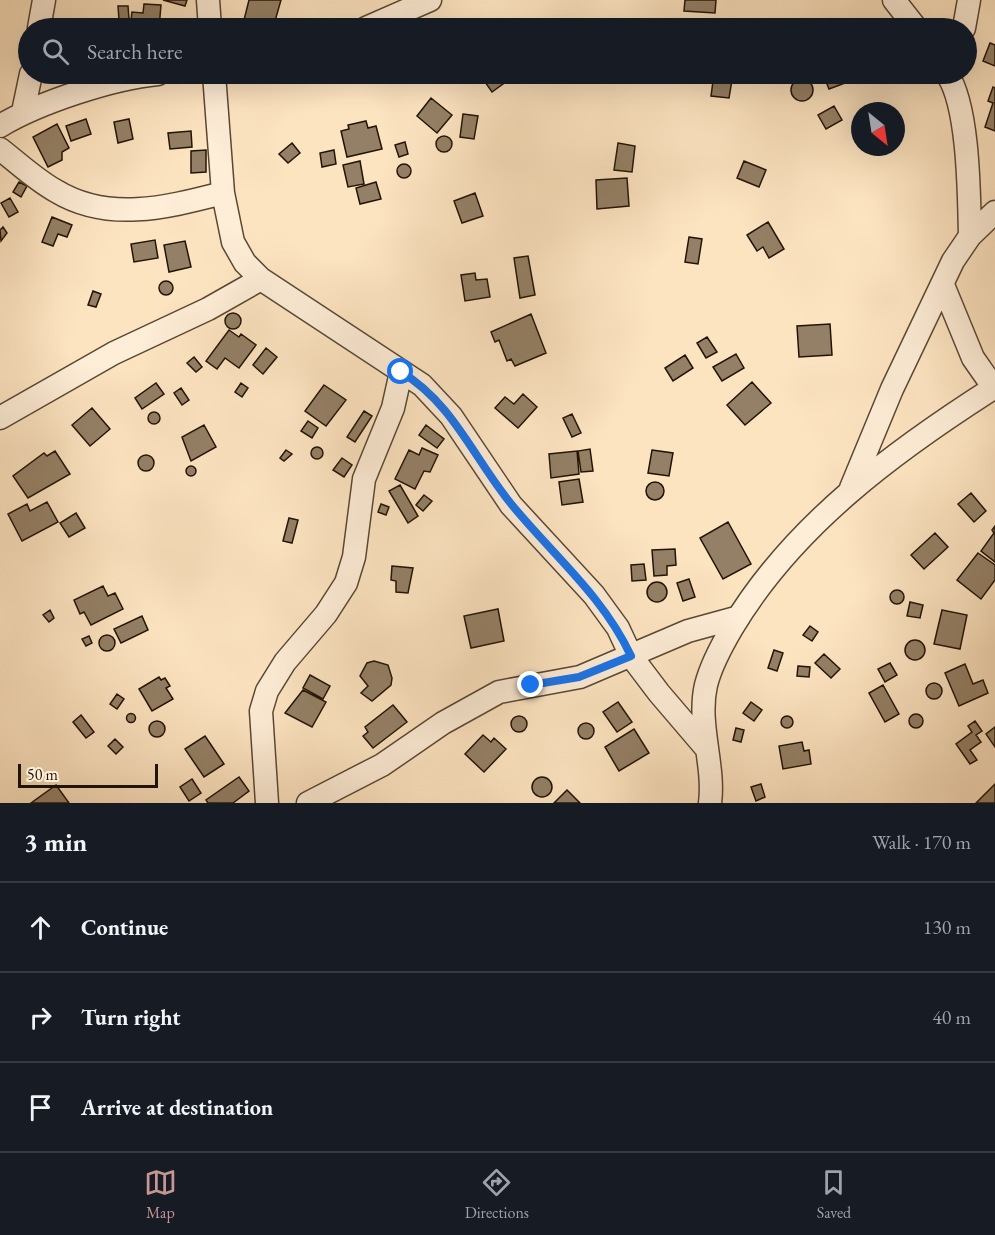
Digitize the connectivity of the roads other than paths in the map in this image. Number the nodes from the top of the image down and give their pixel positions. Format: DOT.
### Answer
graph roads {
  1 [pos="44,0"];
  2 [pos="208,0"];
  3 [pos="429,0"];
  4 [pos="894,0"];
  5 [pos="969,0"];
  6 [pos="41,18"];
  7 [pos="209,18"];
  8 [pos="388,18"];
  9 [pos="908,18"];
  10 [pos="966,18"];
  11 [pos="29,84"];
  12 [pos="111,84"];
  13 [pos="215,84"];
  14 [pos="953,84"];
  15 [pos="24,112"];
  16 [pos="0,126"];
  17 [pos="0,149"];
  18 [pos="223,193"];
  19 [pos="995,212"];
  20 [pos="970,236"];
  21 [pos="261,279"];
  22 [pos="943,285"];
  23 [pos="401,372"];
  24 [pos="994,387"];
  25 [pos="0,418"];
  26 [pos="850,492"];
  27 [pos="739,617"];
  28 [pos="631,656"];
  29 [pos="706,748"];
  30 [pos="714,799"];
  31 [pos="267,803"];
  32 [pos="308,803"];
  1 -- 6 [label="street"];
  2 -- 7 [label="street"];
  3 -- 8 [label="street"];
  4 -- 9 [label="street"];
  5 -- 10 [label="street"];
  11 -- 15 [label="street"];
  12 -- 15 [label="street"];
  13 -- 18 [label="street"];
  14 -- 20 [label="street"];
  15 -- 16 [label="street"];
  17 -- 18 [label="street"];
  18 -- 21 [label="street"];
  19 -- 20 [label="street"];
  20 -- 22 [label="street"];
  21 -- 23 [label="street"];
  21 -- 25 [label="street"];
  22 -- 24 [label="street"];
  22 -- 26 [label="street"];
  23 -- 28 [label="street"];
  23 -- 31 [label="street"];
  24 -- 26 [label="street"];
  26 -- 27 [label="street"];
  27 -- 28 [label="street"];
  27 -- 29 [label="street"];
  28 -- 29 [label="street"];
  28 -- 32 [label="street"];
  29 -- 30 [label="street"];
}
